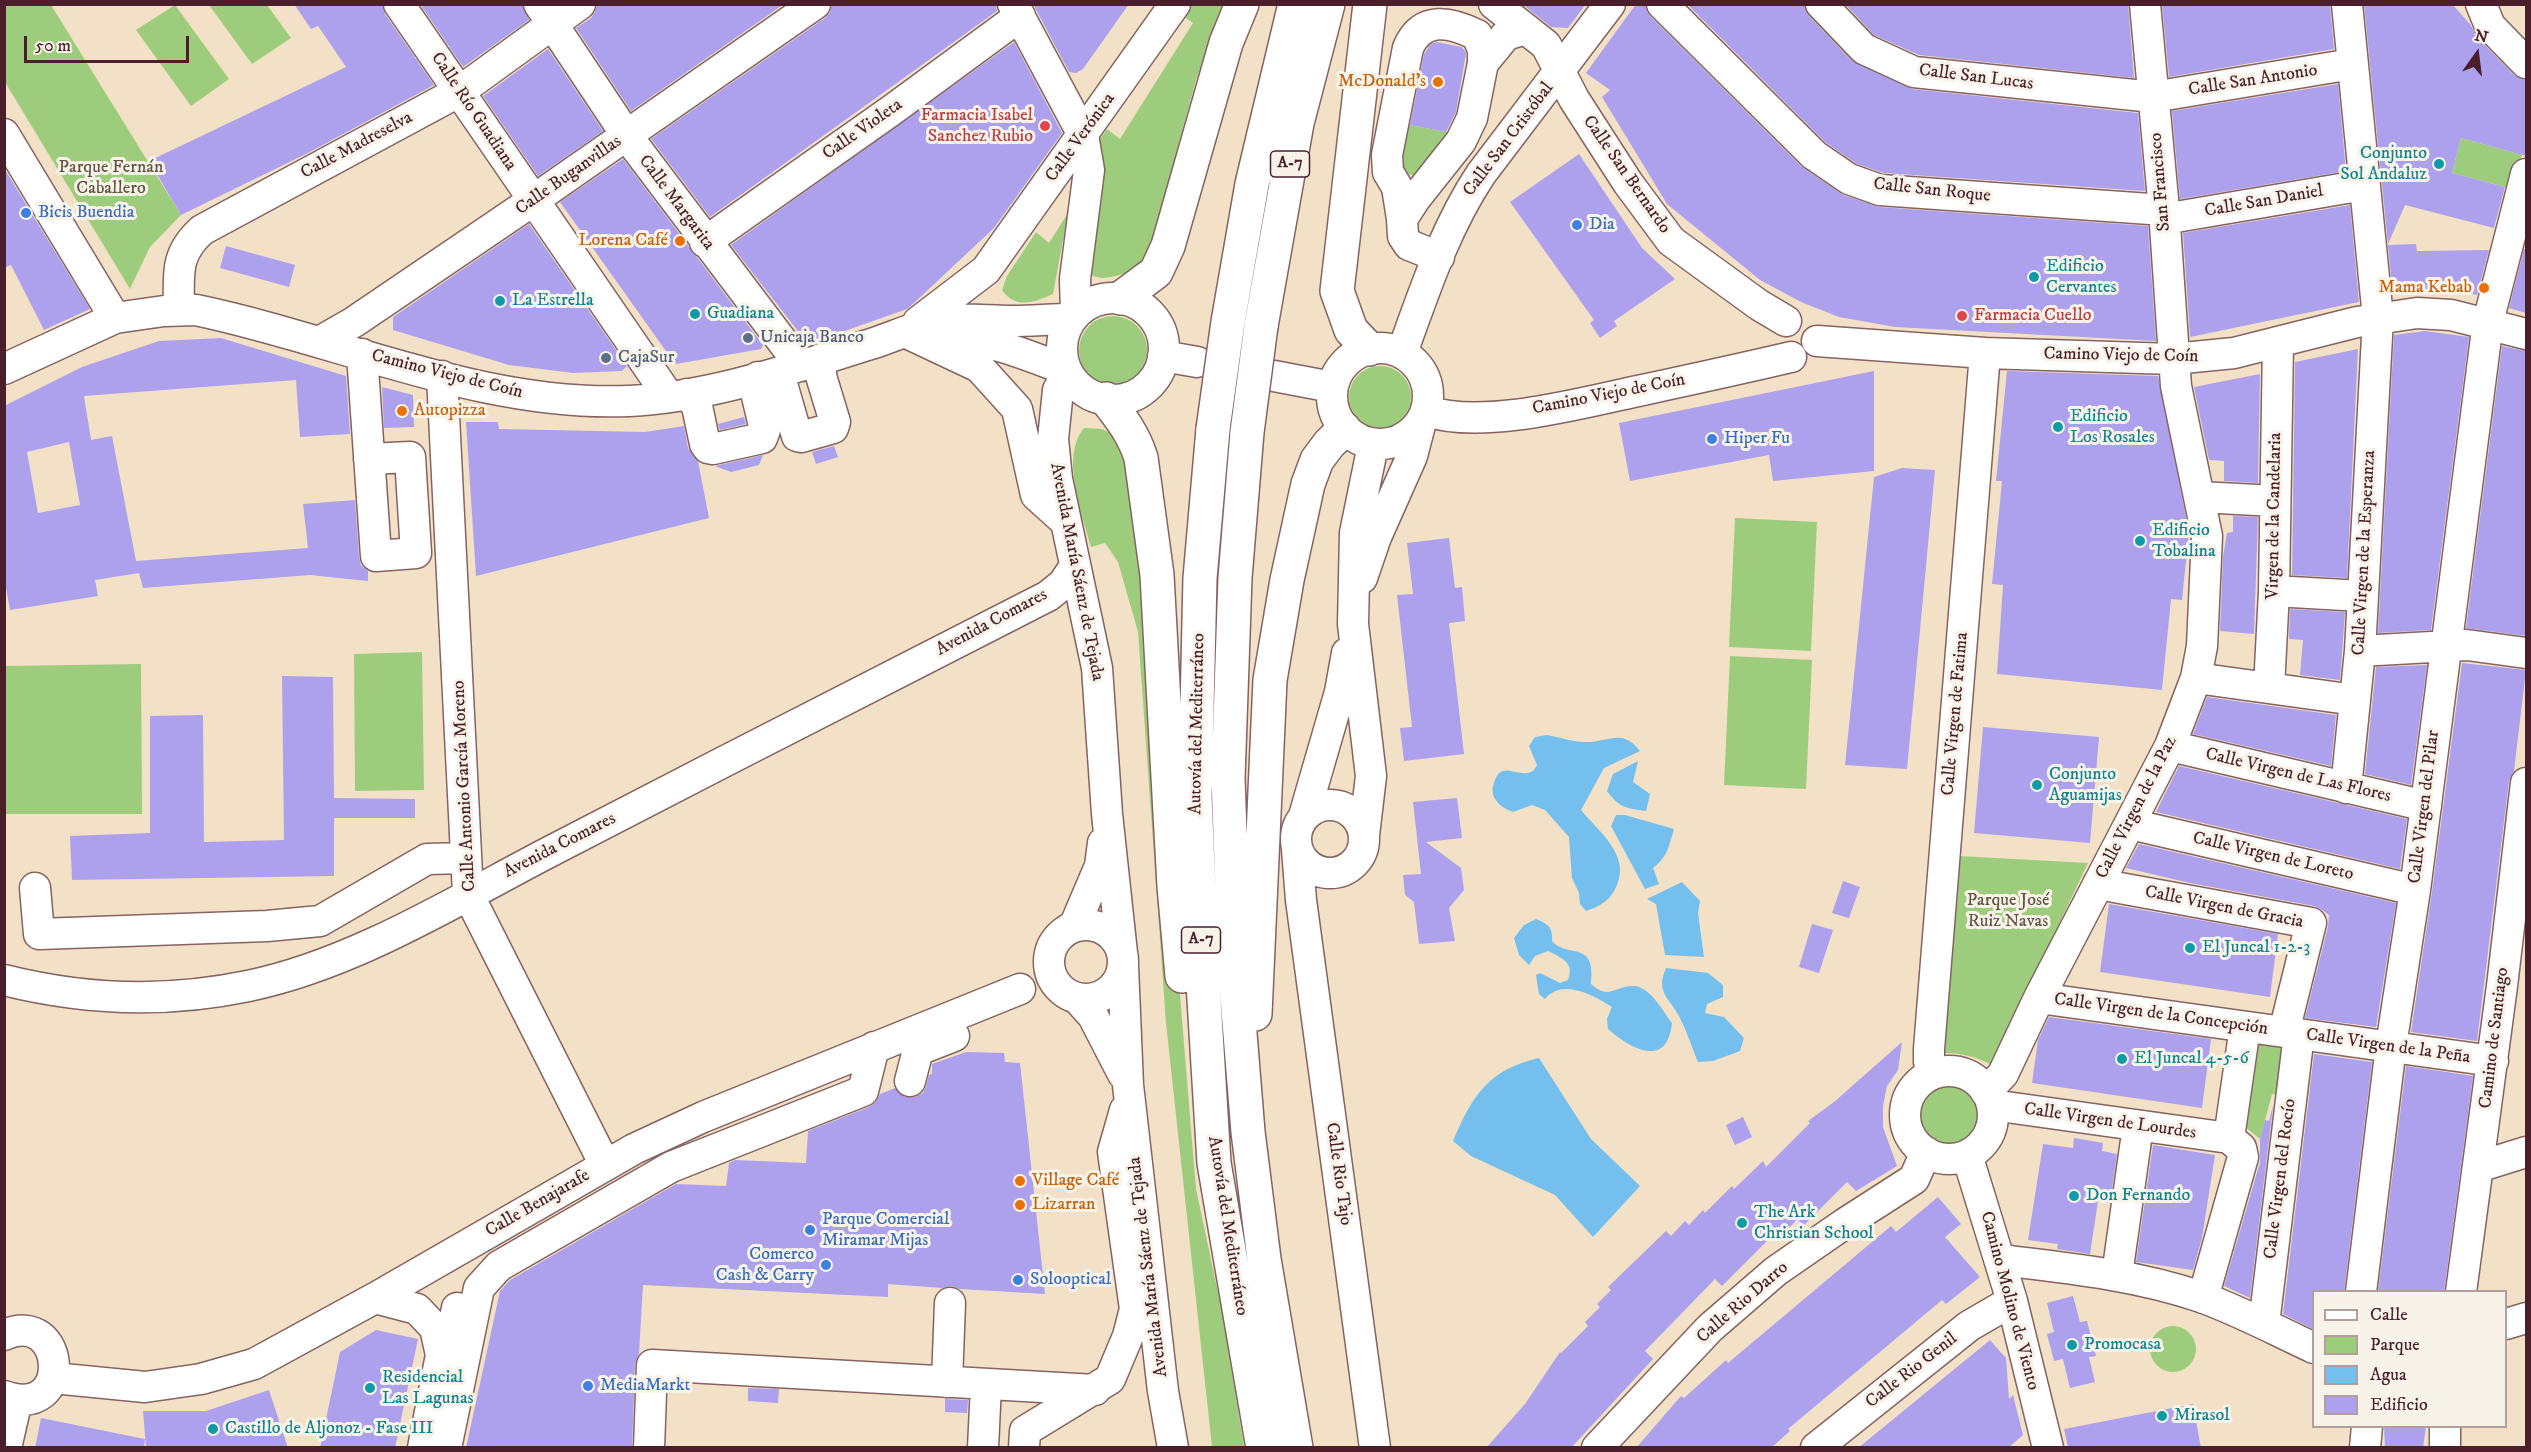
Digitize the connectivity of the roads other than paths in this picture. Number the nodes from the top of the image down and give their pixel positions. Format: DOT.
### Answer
graph roads {
  1 [pos="399,4"];
  2 [pos="580,4"];
  3 [pos="815,4"];
  4 [pos="1242,4"];
  5 [pos="1295,4"];
  6 [pos="1328,4"];
  7 [pos="1370,4"];
  8 [pos="1494,4"];
  9 [pos="1610,4"];
  10 [pos="1662,4"];
  11 [pos="1821,4"];
  12 [pos="2145,4"];
  13 [pos="2347,4"];
  14 [pos="1175,5"];
  15 [pos="2481,5"];
  16 [pos="1017,10"];
  17 [pos="545,14"];
  18 [pos="1526,29"];
  19 [pos="1483,63"];
  20 [pos="2526,63"];
  21 [pos="2352,64"];
  22 [pos="1560,73"];
  23 [pos="460,91"];
  24 [pos="2153,97"];
  25 [pos="4,134"];
  26 [pos="1083,135"];
  27 [pos="627,136"];
  28 [pos="2526,174"];
  29 [pos="2364,185"];
  30 [pos="534,200"];
  31 [pos="2164,215"];
  32 [pos="1402,219"];
  33 [pos="705,242"];
  34 [pos="1439,257"];
  35 [pos="986,270"];
  36 [pos="1121,298"];
  37 [pos="179,310"];
  38 [pos="1074,316"];
  39 [pos="115,318"];
  40 [pos="2378,318"];
  41 [pos="996,320"];
  42 [pos="1786,321"];
  43 [pos="2488,322"];
  44 [pos="2526,333"];
  45 [pos="905,335"];
  46 [pos="1817,341"];
  47 [pos="320,342"];
  48 [pos="2278,343"];
  49 [pos="1369,349"];
  50 [pos="1402,353"];
  51 [pos="1985,353"];
  52 [pos="362,354"];
  53 [pos="1163,356"];
  54 [pos="1791,357"];
  55 [pos="2174,359"];
  56 [pos="1197,362"];
  57 [pos="4,369"];
  58 [pos="788,369"];
  59 [pos="1067,371"];
  60 [pos="442,376"];
  61 [pos="1274,376"];
  62 [pos="1332,387"];
  63 [pos="678,396"];
  64 [pos="1103,399"];
  65 [pos="1423,418"];
  66 [pos="1344,429"];
  67 [pos="1053,439"];
  68 [pos="1373,445"];
  69 [pos="446,455"];
  70 [pos="410,457"];
  71 [pos="369,459"];
  72 [pos="2200,497"];
  73 [pos="2275,501"];
  74 [pos="450,514"];
  75 [pos="414,516"];
  76 [pos="1066,522"];
  77 [pos="1075,566"];
  78 [pos="2274,591"];
  79 [pos="2362,596"];
  80 [pos="1353,615"];
  81 [pos="2445,646"];
  82 [pos="2360,651"];
  83 [pos="2526,653"];
  84 [pos="2196,678"];
  85 [pos="2269,688"];
  86 [pos="2355,700"];
  87 [pos="2170,746"];
  88 [pos="2526,783"];
  89 [pos="2346,788"];
  90 [pos="2426,806"];
  91 [pos="1107,814"];
  92 [pos="1304,816"];
  93 [pos="2130,824"];
  94 [pos="1364,835"];
  95 [pos="1297,849"];
  96 [pos="466,858"];
  97 [pos="1333,873"];
  98 [pos="2098,884"];
  99 [pos="35,888"];
  100 [pos="2415,890"];
  101 [pos="468,894"];
  102 [pos="1301,900"];
  103 [pos="1074,927"];
  104 [pos="1122,959"];
  105 [pos="1049,961"];
  106 [pos="4,980"];
  107 [pos="2514,987"];
  108 [pos="1014,992"];
  109 [pos="1071,995"];
  110 [pos="2039,998"];
  111 [pos="2245,1027"];
  112 [pos="2291,1033"];
  113 [pos="2391,1046"];
  114 [pos="874,1047"];
  115 [pos="2493,1061"];
  116 [pos="1933,1074"];
  117 [pos="910,1081"];
  118 [pos="1128,1090"];
  119 [pos="1989,1098"];
  120 [pos="2138,1126"];
  121 [pos="1248,1132"];
  122 [pos="2229,1138"];
  123 [pos="1926,1152"];
  124 [pos="2526,1152"];
  125 [pos="1967,1155"];
  126 [pos="1214,1163"];
  127 [pos="605,1165"];
  128 [pos="2478,1167"];
  129 [pos="471,1243"];
  130 [pos="2000,1260"];
  131 [pos="2117,1275"];
  132 [pos="2361,1290"];
  133 [pos="2461,1290"];
  134 [pos="375,1298"];
  135 [pos="2188,1298"];
  136 [pos="2012,1301"];
  137 [pos="950,1303"];
  138 [pos="2526,1318"];
  139 [pos="2507,1323"];
  140 [pos="2264,1324"];
  141 [pos="4,1335"];
  142 [pos="2312,1348"];
  143 [pos="441,1355"];
  144 [pos="53,1378"];
  145 [pos="947,1382"];
  146 [pos="986,1385"];
  147 [pos="1095,1390"];
  148 [pos="11,1398"];
  149 [pos="2367,1428"];
  150 [pos="2445,1428"];
  151 [pos="6,1448"];
  152 [pos="423,1448"];
  153 [pos="446,1448"];
  154 [pos="649,1448"];
  155 [pos="983,1448"];
  156 [pos="1024,1448"];
  157 [pos="1173,1448"];
  158 [pos="1263,1448"];
  159 [pos="1296,1448"];
  160 [pos="1375,1448"];
  161 [pos="1598,1448"];
  162 [pos="1816,1448"];
  163 [pos="2048,1448"];
  164 [pos="2365,1448"];
  165 [pos="2445,1448"];
  1 -- 23 [label="street, Calle Río Guadiana"];
  2 -- 17 [label="street, Calle Madreselva"];
  3 -- 27 [label="street, Calle Buganvillas"];
  4 -- 36 [label="highway"];
  5 -- 126 [label="highway, Autovía del Mediterráneo / A-7, bridge"];
  6 -- 121 [label="highway, Autovía del Mediterráneo / A-7, bridge"];
  7 -- 49 [label="highway"];
  8 -- 18 [label="street, Calle San Bernardo"];
  9 -- 22 [label="street, Calle San Cristóbal"];
  10 -- 31 [label="street, Calle San Roque"];
  11 -- 24 [label="street, Calle San Lucas"];
  12 -- 24 [label="street, San Francisco"];
  13 -- 21 [label="street, Calle Virgen de la Esperanza"];
  14 -- 26 [label="street, Calle Verónica"];
  15 -- 20 [label="street"];
  16 -- 26 [label="street"];
  16 -- 33 [label="street, Calle Violeta"];
  17 -- 23 [label="street, Calle Madreselva"];
  17 -- 27 [label="street, Calle Margarita"];
  18 -- 19 [label="street"];
  18 -- 22 [label="street, Calle San Bernardo"];
  19 -- 32 [label="street"];
  19 -- 32 [label="street"];
  21 -- 24 [label="street, Calle San Antonio"];
  21 -- 29 [label="street, Calle Virgen de la Esperanza"];
  22 -- 34 [label="street, Calle San Cristóbal"];
  22 -- 42 [label="street, Calle San Bernardo"];
  23 -- 30 [label="street, Calle Río Guadiana"];
  23 -- 37 [label="street, Calle Madreselva"];
  24 -- 31 [label="street, San Francisco"];
  25 -- 39 [label="street"];
  26 -- 35 [label="street, Calle Verónica"];
  26 -- 38 [label="street"];
  27 -- 30 [label="street, Calle Buganvillas"];
  27 -- 33 [label="street, Calle Margarita"];
  28 -- 43 [label="street, Calle Virgen del Pilar"];
  29 -- 31 [label="street, Calle San Daniel"];
  29 -- 40 [label="street, Calle Virgen de la Esperanza"];
  30 -- 47 [label="street, Calle Buganvillas"];
  30 -- 63 [label="street, Calle Río Guadiana"];
  31 -- 55 [label="street, San Francisco"];
  32 -- 34 [label="street"];
  33 -- 58 [label="street, Calle Margarita"];
  34 -- 50 [label="street, Calle San Cristóbal"];
  35 -- 41 [label="street"];
  35 -- 45 [label="street, Calle Verónica"];
  36 -- 38 [label="street"];
  36 -- 53 [label="street"];
  37 -- 39 [label="street, Camino Viejo de Coín"];
  37 -- 47 [label="street, Camino Viejo de Coín"];
  38 -- 41 [label="street, Camino Viejo de Coín"];
  38 -- 59 [label="street"];
  39 -- 57 [label="street, Camino Viejo de Coín"];
  40 -- 43 [label="street, Camino Viejo de Coín"];
  40 -- 48 [label="street, Camino Viejo de Coín"];
  40 -- 79 [label="street, Calle Virgen de la Esperanza"];
  41 -- 45 [label="street, Camino Viejo de Coín"];
  42 -- 46 [label="street"];
  42 -- 54 [label="street"];
  43 -- 44 [label="street, Camino Viejo de Coín"];
  43 -- 81 [label="street, Calle Virgen del Pilar"];
  45 -- 58 [label="street, Camino Viejo de Coín"];
  45 -- 59 [label="street, Camino Viejo de Coín"];
  45 -- 76 [label="street"];
  46 -- 51 [label="street, Camino Viejo de Coín"];
  46 -- 54 [label="street"];
  47 -- 52 [label="street, Camino Viejo de Coín"];
  48 -- 55 [label="street, Camino Viejo de Coín"];
  48 -- 73 [label="street, Virgen de la Candelaria"];
  49 -- 50 [label="street"];
  49 -- 62 [label="street"];
  50 -- 65 [label="street"];
  51 -- 55 [label="street, Camino Viejo de Coín"];
  51 -- 116 [label="street, Calle Virgen de Fatima"];
  52 -- 60 [label="street, Camino Viejo de Coín"];
  52 -- 71 [label="street"];
  53 -- 56 [label="street"];
  53 -- 64 [label="street"];
  54 -- 65 [label="street, Camino Viejo de Coín"];
  55 -- 72 [label="street, Calle Virgen de la Paz"];
  58 -- 63 [label="street, Camino Viejo de Coín"];
  58 -- 63 [label="street, Calle Río Guadiana"];
  59 -- 64 [label="street"];
  59 -- 67 [label="street, Avenida María Sáenz de Tejada"];
  60 -- 63 [label="street, Camino Viejo de Coín"];
  60 -- 69 [label="street, Calle Antonio García Moreno"];
  61 -- 62 [label="street"];
  62 -- 66 [label="street"];
  64 -- 67 [label="street, Avenida María Sáenz de Tejada"];
  64 -- 126 [label="highway"];
  65 -- 68 [label="street"];
  65 -- 80 [label="street"];
  66 -- 68 [label="street"];
  66 -- 121 [label="highway"];
  67 -- 76 [label="street, Avenida María Sáenz de Tejada"];
  68 -- 80 [label="street"];
  69 -- 70 [label="street"];
  69 -- 74 [label="street, Calle Antonio García Moreno"];
  70 -- 71 [label="street"];
  70 -- 75 [label="street"];
  71 -- 75 [label="street"];
  72 -- 73 [label="street"];
  72 -- 84 [label="street, Calle Virgen de la Paz"];
  73 -- 78 [label="street, Virgen de la Candelaria"];
  74 -- 75 [label="street"];
  74 -- 96 [label="street, Calle Antonio García Moreno"];
  76 -- 77 [label="street, Avenida María Sáenz de Tejada"];
  77 -- 91 [label="street, Avenida María Sáenz de Tejada"];
  77 -- 101 [label="street, Avenida Comares"];
  78 -- 79 [label="street"];
  78 -- 85 [label="street, Virgen de la Candelaria"];
  79 -- 82 [label="street, Calle Virgen de la Esperanza"];
  80 -- 92 [label="street"];
  80 -- 94 [label="street"];
  81 -- 82 [label="street"];
  81 -- 83 [label="street"];
  81 -- 90 [label="street, Calle Virgen del Pilar"];
  82 -- 86 [label="street, Calle Virgen de la Esperanza"];
  84 -- 85 [label="street"];
  84 -- 87 [label="street, Calle Virgen de la Paz"];
  85 -- 86 [label="street"];
  86 -- 89 [label="street, Calle Virgen de la Esperanza"];
  87 -- 89 [label="street, Calle Virgen de Las Flores"];
  87 -- 93 [label="street, Calle Virgen de la Paz"];
  88 -- 107 [label="street, Camino de Santiago"];
  89 -- 90 [label="street, Calle Virgen de Las Flores"];
  90 -- 100 [label="street, Calle Virgen del Pilar"];
  91 -- 103 [label="street, Avenida María Sáenz de Tejada"];
  91 -- 104 [label="street, Avenida María Sáenz de Tejada"];
  92 -- 94 [label="street"];
  92 -- 95 [label="street"];
  93 -- 98 [label="street, Calle Virgen de la Paz"];
  93 -- 100 [label="street, Calle Virgen de Loreto"];
  94 -- 97 [label="street"];
  95 -- 97 [label="street"];
  95 -- 102 [label="street, Calle Rio Tajo"];
  96 -- 99 [label="street"];
  96 -- 101 [label="street, Calle Antonio García Moreno"];
  97 -- 102 [label="street"];
  98 -- 110 [label="street, Calle Virgen de la Paz"];
  98 -- 112 [label="street, Calle Virgen de Gracia"];
  100 -- 113 [label="street, Calle Virgen del Pilar"];
  101 -- 106 [label="street, Avenida Comares"];
  101 -- 127 [label="street, Calle Antonio García Moreno"];
  102 -- 160 [label="street, Calle Rio Tajo"];
  103 -- 104 [label="street"];
  103 -- 105 [label="street"];
  104 -- 109 [label="street"];
  104 -- 118 [label="street, Avenida María Sáenz de Tejada"];
  105 -- 108 [label="street, Calle Benajarafe"];
  105 -- 109 [label="street"];
  107 -- 115 [label="street, Camino de Santiago"];
  108 -- 109 [label="street, Calle Benajarafe"];
  108 -- 114 [label="street, Calle Benajarafe"];
  108 -- 117 [label="street"];
  109 -- 118 [label="street, Avenida María Sáenz de Tejada"];
  110 -- 111 [label="street, Calle Virgen de la Concepción"];
  110 -- 119 [label="street, Calle Virgen de la Paz"];
  111 -- 112 [label="street, Calle Virgen de la Concepción"];
  111 -- 122 [label="street"];
  112 -- 113 [label="street, Calle Virgen de la Peña"];
  112 -- 140 [label="street, Calle Virgen del Rocío"];
  113 -- 115 [label="street, Calle Virgen de la Peña"];
  113 -- 132 [label="street, Calle Virgen del Pilar"];
  114 -- 127 [label="street, Calle Benajarafe"];
  114 -- 153 [label="street"];
  115 -- 128 [label="street, Camino de Santiago"];
  116 -- 119 [label="street"];
  116 -- 123 [label="street"];
  118 -- 147 [label="street"];
  118 -- 157 [label="street, Avenida María Sáenz de Tejada"];
  119 -- 120 [label="street, Calle Virgen de Lourdes"];
  119 -- 125 [label="street"];
  120 -- 122 [label="street, Calle Virgen de Lourdes"];
  120 -- 131 [label="street"];
  121 -- 159 [label="highway, Autovía del Mediterráneo / A-7"];
  122 -- 135 [label="street"];
  123 -- 125 [label="street"];
  123 -- 161 [label="street, Calle Rio Darro"];
  124 -- 128 [label="street"];
  125 -- 130 [label="street, Camino Molino de Viento"];
  126 -- 158 [label="highway, Autovía del Mediterráneo / A-7"];
  127 -- 129 [label="street, Calle Benajarafe"];
  128 -- 133 [label="street, Camino de Santiago"];
  129 -- 134 [label="street, Calle Benajarafe"];
  129 -- 143 [label="street"];
  130 -- 131 [label="street"];
  130 -- 136 [label="street, Camino Molino de Viento"];
  131 -- 135 [label="street"];
  134 -- 143 [label="street"];
  134 -- 144 [label="street, Calle Benajarafe"];
  135 -- 140 [label="street"];
  136 -- 162 [label="street, Calle Rio Genil"];
  136 -- 163 [label="street, Camino Molino de Viento"];
  137 -- 145 [label="street"];
  138 -- 139 [label="street"];
  140 -- 142 [label="street"];
  141 -- 144 [label="street"];
  143 -- 152 [label="street"];
  144 -- 148 [label="street"];
  145 -- 146 [label="street"];
  145 -- 154 [label="street"];
  146 -- 147 [label="street"];
  146 -- 155 [label="street"];
  147 -- 156 [label="street"];
  148 -- 151 [label="street"];
  149 -- 164 [label="street"];
  150 -- 165 [label="street"];
}
